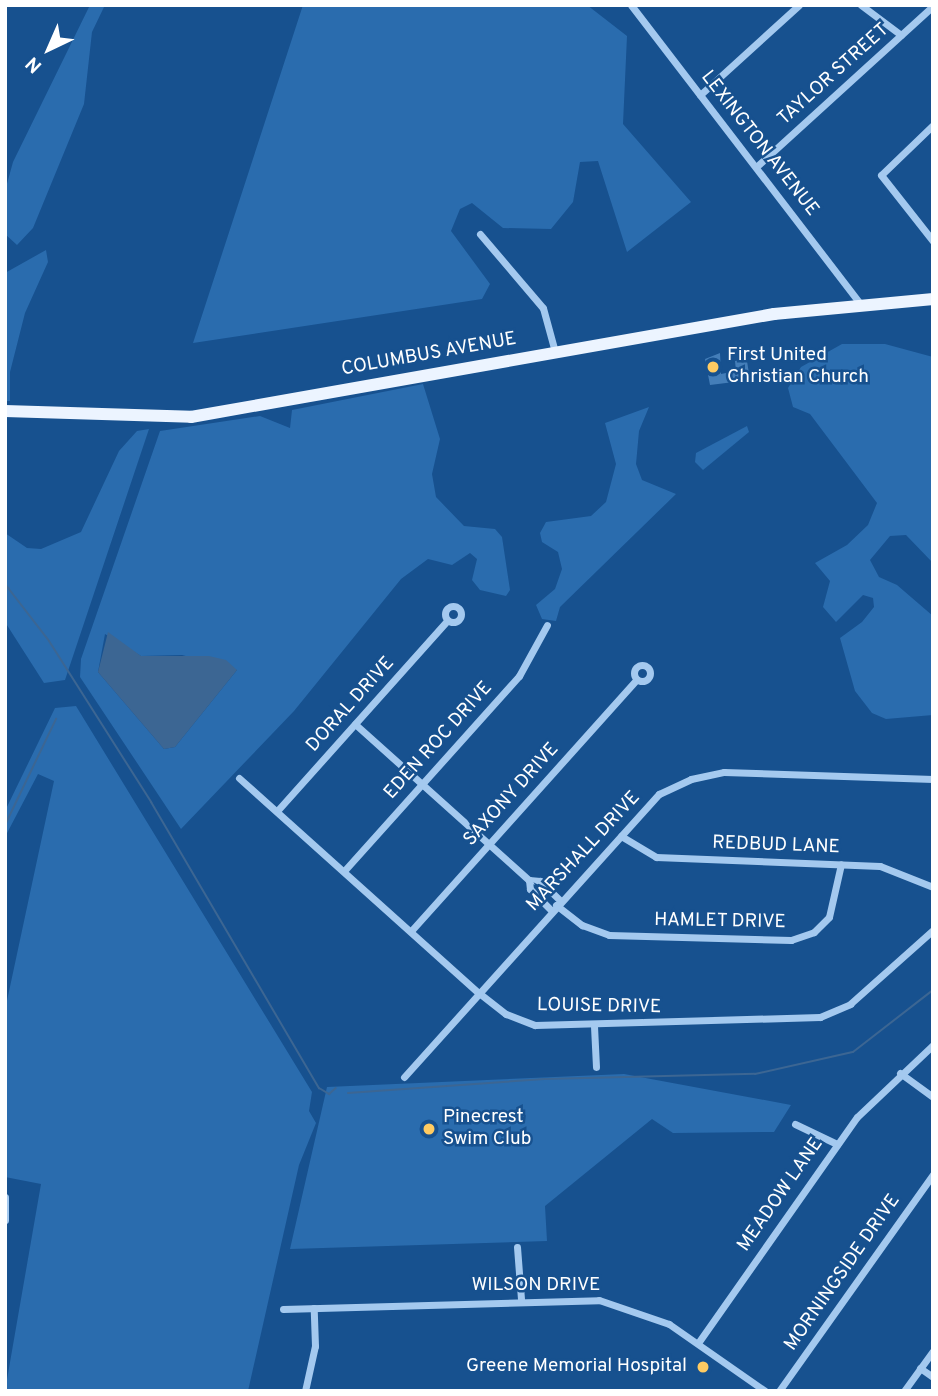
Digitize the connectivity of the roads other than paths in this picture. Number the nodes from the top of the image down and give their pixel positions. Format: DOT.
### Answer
graph roads {
  1 [pos="631,5"];
  2 [pos="799,5"];
  3 [pos="861,5"];
  4 [pos="933,6"];
  5 [pos="901,35"];
  6 [pos="700,94"];
  7 [pos="933,125"];
  8 [pos="756,167"];
  9 [pos="480,234"];
  10 [pos="933,241"];
  11 [pos="933,299"];
  12 [pos="860,303"];
  13 [pos="555,352"];
  14 [pos="5,411"];
  15 [pos="448,620"];
  16 [pos="547,625"];
  17 [pos="637,679"];
  18 [pos="355,724"];
  19 [pos="239,778"];
  20 [pos="933,779"];
  21 [pos="422,784"];
  22 [pos="277,811"];
  23 [pos="621,836"];
  24 [pos="489,844"];
  25 [pos="841,864"];
  26 [pos="344,871"];
  27 [pos="529,880"];
  28 [pos="933,887"];
  29 [pos="556,905"];
  30 [pos="933,930"];
  31 [pos="411,932"];
  32 [pos="479,993"];
  33 [pos="594,1026"];
  34 [pos="933,1045"];
  35 [pos="596,1067"];
  36 [pos="900,1073"];
  37 [pos="404,1077"];
  38 [pos="933,1097"];
  39 [pos="795,1124"];
  40 [pos="837,1144"];
  41 [pos="933,1174"];
  42 [pos="5,1197"];
  43 [pos="5,1220"];
  44 [pos="517,1247"];
  45 [pos="521,1299"];
  46 [pos="314,1308"];
  47 [pos="282,1309"];
  48 [pos="698,1343"];
  49 [pos="933,1351"];
  50 [pos="920,1368"];
  51 [pos="933,1377"];
  52 [pos="305,1391"];
  53 [pos="765,1391"];
  54 [pos="779,1391"];
  55 [pos="904,1391"];
  1 -- 6 [label="street, LEXINGTON AVENUE"];
  2 -- 6 [label="street"];
  3 -- 5 [label="street"];
  4 -- 5 [label="street, TAYLOR STREET"];
  5 -- 8 [label="street, TAYLOR STREET"];
  6 -- 8 [label="street, LEXINGTON AVENUE"];
  7 -- 10 [label="street"];
  8 -- 12 [label="street, LEXINGTON AVENUE"];
  9 -- 13 [label="street"];
  11 -- 12 [label="main road, COLUMBUS AVENUE"];
  12 -- 13 [label="main road, COLUMBUS AVENUE"];
  13 -- 14 [label="main road, COLUMBUS AVENUE"];
  15 -- 18 [label="street, DORAL DRIVE"];
  16 -- 21 [label="street, EDEN ROC DRIVE"];
  17 -- 24 [label="street, SAXONY DRIVE"];
  18 -- 21 [label="street, HAMLET DRIVE"];
  18 -- 22 [label="street, DORAL DRIVE"];
  19 -- 22 [label="street, LOUISE DRIVE"];
  20 -- 23 [label="street, MARSHALL DRIVE"];
  21 -- 24 [label="street, HAMLET DRIVE"];
  21 -- 26 [label="street, EDEN ROC DRIVE"];
  22 -- 26 [label="street, LOUISE DRIVE"];
  23 -- 25 [label="street, REDBUD LANE"];
  23 -- 29 [label="street, MARSHALL DRIVE"];
  24 -- 27 [label="street, HAMLET DRIVE"];
  24 -- 31 [label="street, SAXONY DRIVE"];
  25 -- 28 [label="street, REDBUD LANE"];
  25 -- 29 [label="street, HAMLET DRIVE"];
  26 -- 31 [label="street, LOUISE DRIVE"];
  27 -- 29 [label="street, HAMLET DRIVE"];
  27 -- 29 [label="street, HAMLET DRIVE"];
  29 -- 32 [label="street, MARSHALL DRIVE"];
  30 -- 33 [label="street, LOUISE DRIVE"];
  31 -- 32 [label="street, LOUISE DRIVE"];
  32 -- 33 [label="street, LOUISE DRIVE"];
  32 -- 37 [label="street, MARSHALL DRIVE"];
  33 -- 35 [label="street"];
  34 -- 36 [label="street, MEADOW LANE"];
  36 -- 38 [label="street"];
  36 -- 40 [label="street, MEADOW LANE"];
  39 -- 40 [label="street"];
  40 -- 48 [label="street, MEADOW LANE"];
  41 -- 54 [label="street, MORNINGSIDE DRIVE"];
  42 -- 43 [label="street"];
  44 -- 45 [label="street"];
  45 -- 46 [label="street, WILSON DRIVE"];
  45 -- 48 [label="street, WILSON DRIVE"];
  46 -- 47 [label="street, WILSON DRIVE"];
  46 -- 52 [label="street"];
  48 -- 53 [label="street, WILSON DRIVE"];
  49 -- 50 [label="street"];
  50 -- 51 [label="street"];
  50 -- 55 [label="street"];
}
